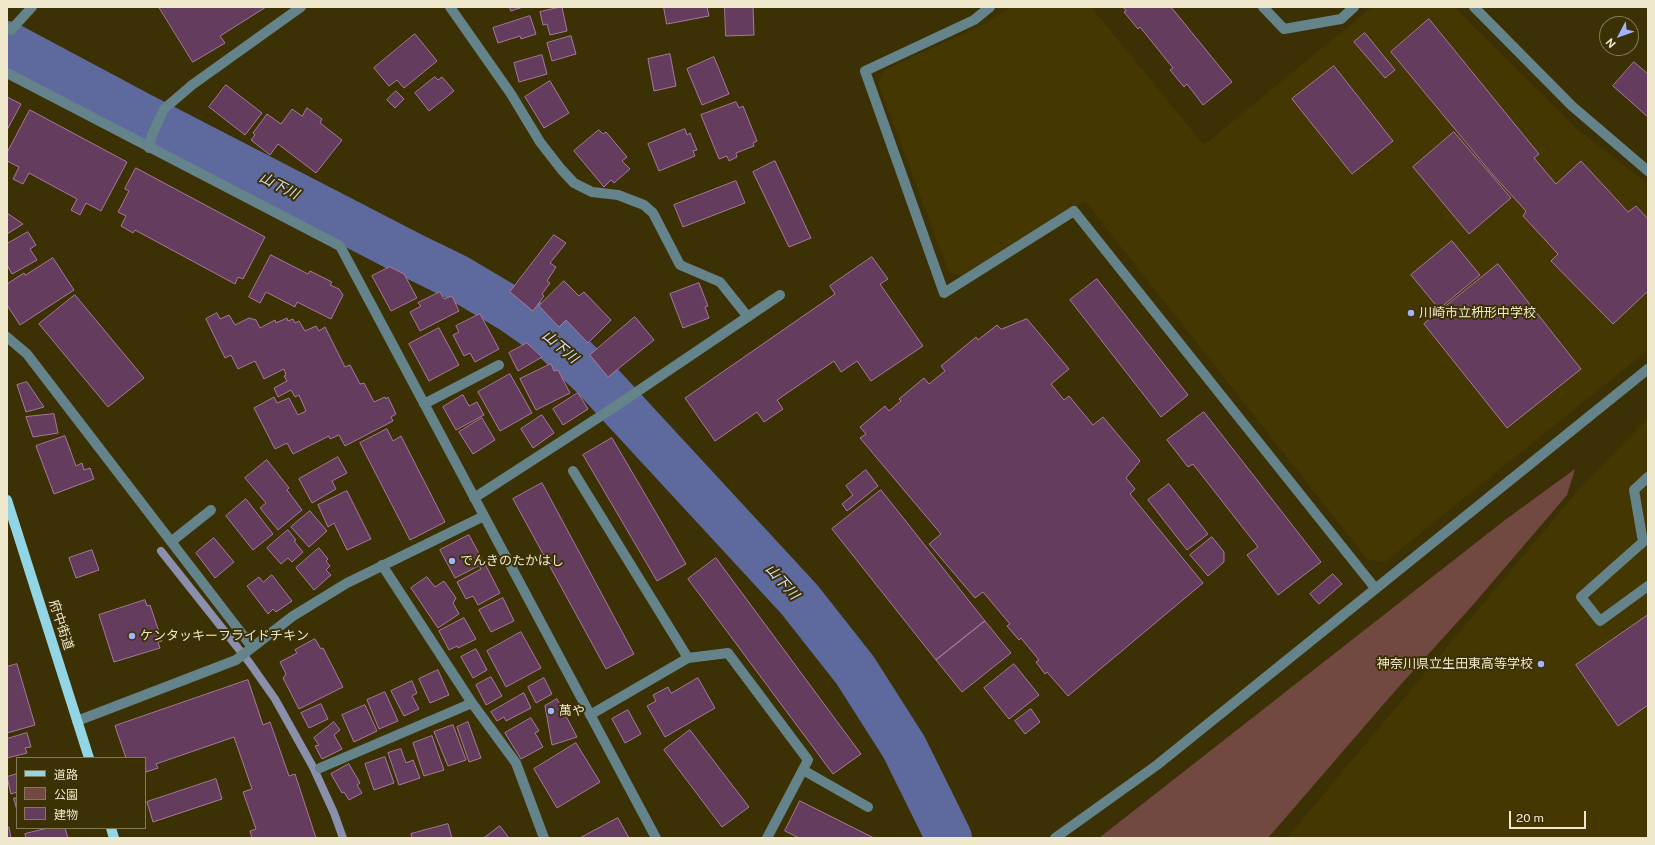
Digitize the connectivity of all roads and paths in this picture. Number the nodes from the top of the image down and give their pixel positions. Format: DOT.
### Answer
graph roads {
  1 [pos="32,7"];
  2 [pos="301,7"];
  3 [pos="450,7"];
  4 [pos="990,7"];
  5 [pos="1263,7"];
  6 [pos="1354,7"];
  7 [pos="1474,7"];
  8 [pos="9,29"];
  9 [pos="7,73"];
  10 [pos="150,148"];
  11 [pos="1648,171"];
  12 [pos="780,295"];
  13 [pos="748,317"];
  14 [pos="7,337"];
  15 [pos="499,365"];
  16 [pos="1648,370"];
  17 [pos="424,404"];
  18 [pos="573,471"];
  19 [pos="1648,477"];
  20 [pos="474,498"];
  21 [pos="7,501"];
  22 [pos="211,510"];
  23 [pos="484,516"];
  24 [pos="172,541"];
  25 [pos="382,565"];
  26 [pos="1648,586"];
  27 [pos="1374,588"];
  28 [pos="252,647"];
  29 [pos="688,658"];
  30 [pos="472,703"];
  31 [pos="590,715"];
  32 [pos="77,720"];
  33 [pos="89,757"];
  34 [pos="320,768"];
  35 [pos="803,770"];
  36 [pos="868,806"];
  37 [pos="544,838"];
  38 [pos="656,838"];
  39 [pos="767,838"];
  40 [pos="1055,838"];
  1 -- 8 [label="street"];
  2 -- 10 [label="street"];
  3 -- 13 [label="street"];
  4 -- 27 [label="street"];
  5 -- 6 [label="street"];
  7 -- 11 [label="street"];
  9 -- 10 [label="street"];
  10 -- 17 [label="street"];
  12 -- 13 [label="street"];
  13 -- 20 [label="street"];
  14 -- 24 [label="street"];
  15 -- 17 [label="street"];
  16 -- 27 [label="street"];
  17 -- 20 [label="street"];
  18 -- 29 [label="street"];
  19 -- 26 [label="street"];
  20 -- 23 [label="street"];
  21 -- 32 [label="main road, 府中街道"];
  22 -- 24 [label="street"];
  23 -- 25 [label="street"];
  23 -- 31 [label="street"];
  24 -- 28 [label="street"];
  25 -- 28 [label="street"];
  25 -- 30 [label="street"];
  27 -- 40 [label="street"];
  28 -- 32 [label="street"];
  29 -- 31 [label="street"];
  29 -- 35 [label="street"];
  30 -- 34 [label="street"];
  30 -- 37 [label="street"];
  31 -- 38 [label="street"];
  32 -- 33 [label="main road, 府中街道"];
  35 -- 36 [label="street"];
  35 -- 39 [label="street"];
}
